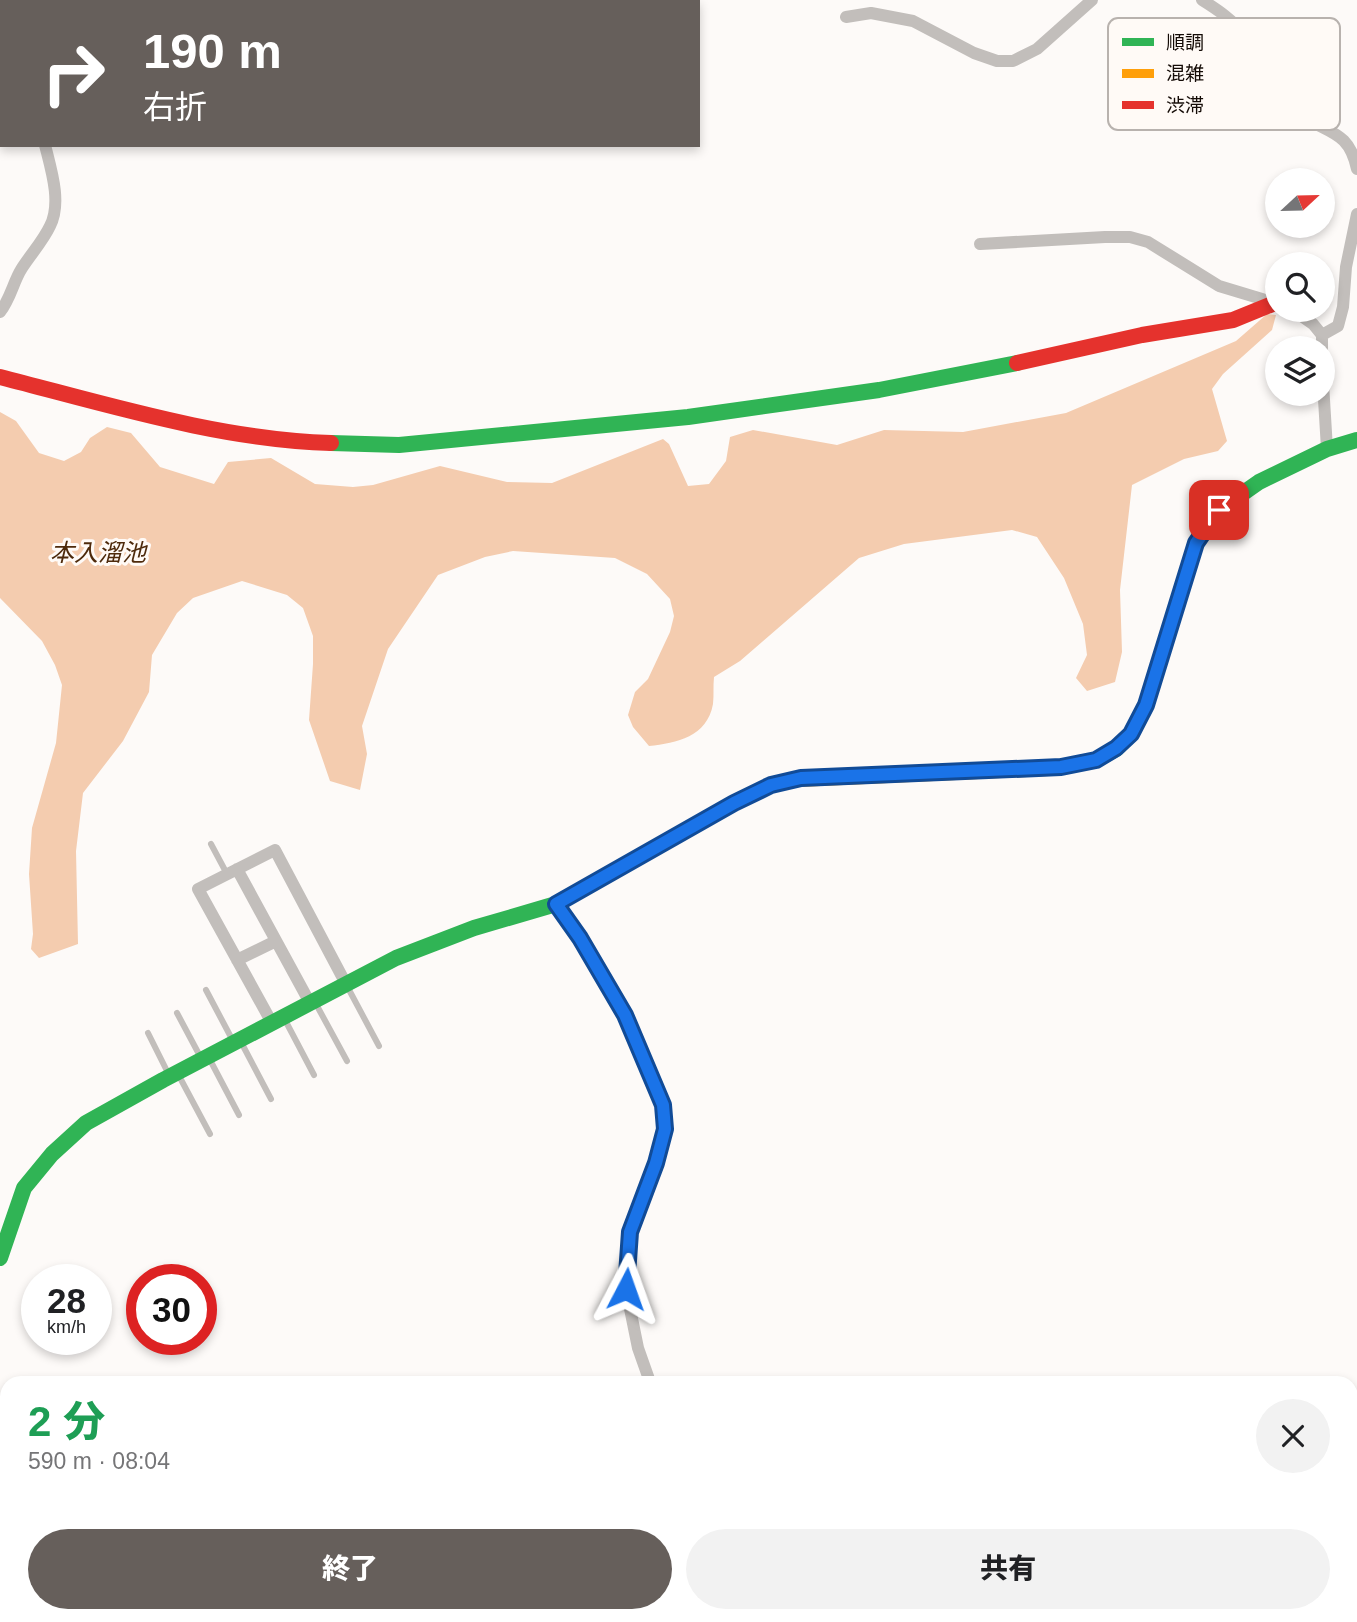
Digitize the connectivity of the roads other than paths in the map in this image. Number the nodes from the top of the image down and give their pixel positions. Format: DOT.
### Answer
graph roads {
  1 [pos="1093,0"];
  2 [pos="1202,0"];
  3 [pos="846,17"];
  4 [pos="1227,18"];
  5 [pos="1329,130"];
  6 [pos="45,147"];
  7 [pos="1357,169"];
  8 [pos="1357,214"];
  9 [pos="980,244"];
  10 [pos="1265,300"];
  11 [pos="1265,307"];
  12 [pos="0,312"];
  13 [pos="1328,336"];
  14 [pos="0,377"];
  15 [pos="1325,406"];
  16 [pos="1357,440"];
  17 [pos="1328,449"];
  18 [pos="211,844"];
  19 [pos="232,871"];
  20 [pos="556,904"];
  21 [pos="276,941"];
  22 [pos="237,960"];
  23 [pos="346,984"];
  24 [pos="206,990"];
  25 [pos="312,1002"];
  26 [pos="177,1013"];
  27 [pos="278,1020"];
  28 [pos="148,1033"];
  29 [pos="237,1041"];
  30 [pos="379,1046"];
  31 [pos="205,1058"];
  32 [pos="346,1061"];
  33 [pos="174,1075"];
  34 [pos="314,1076"];
  35 [pos="271,1100"];
  36 [pos="239,1115"];
  37 [pos="210,1134"];
  38 [pos="0,1258"];
  39 [pos="648,1376"];
  1 -- 3 [label="street"];
  2 -- 4 [label="street"];
  5 -- 7 [label="street"];
  6 -- 12 [label="street"];
  8 -- 13 [label="street"];
  9 -- 10 [label="street"];
  11 -- 14 [label="street"];
  15 -- 17 [label="street"];
  16 -- 17 [label="street"];
  17 -- 20 [label="street"];
  18 -- 19 [label="lane"];
  19 -- 21 [label="street"];
  19 -- 22 [label="street"];
  19 -- 23 [label="street"];
  20 -- 23 [label="street"];
  20 -- 39 [label="street"];
  21 -- 22 [label="street"];
  21 -- 25 [label="street"];
  22 -- 27 [label="street"];
  23 -- 25 [label="street"];
  23 -- 30 [label="lane"];
  24 -- 29 [label="lane"];
  25 -- 27 [label="street"];
  25 -- 32 [label="lane"];
  26 -- 31 [label="lane"];
  27 -- 29 [label="street"];
  27 -- 34 [label="lane"];
  28 -- 33 [label="lane"];
  29 -- 31 [label="street"];
  29 -- 35 [label="lane"];
  31 -- 33 [label="street"];
  31 -- 36 [label="lane"];
  33 -- 37 [label="lane"];
  33 -- 38 [label="street"];
}
